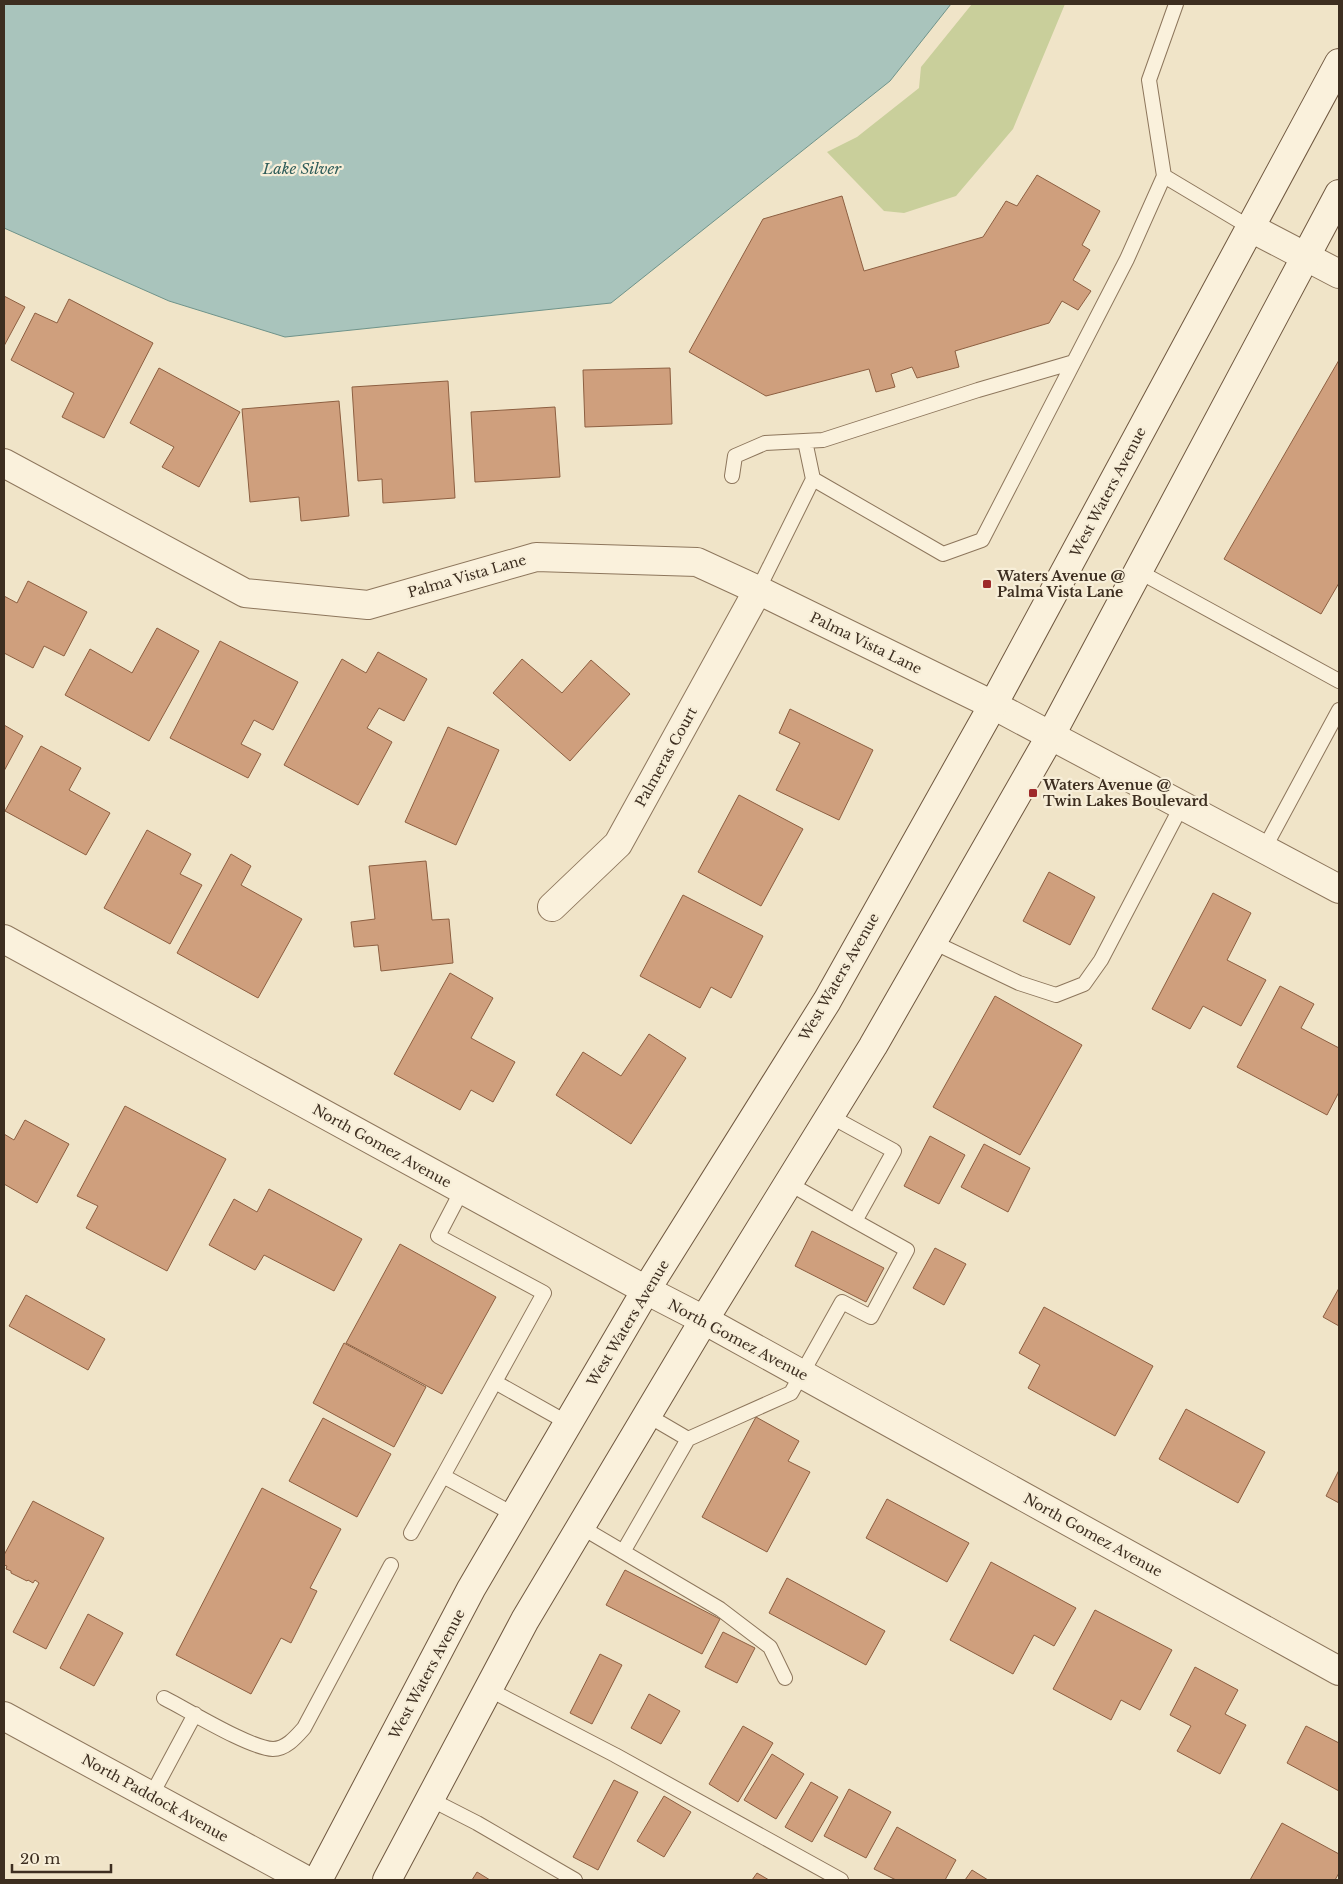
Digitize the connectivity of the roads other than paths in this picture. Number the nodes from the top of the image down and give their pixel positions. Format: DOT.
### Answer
graph roads {
  1 [pos="1176,4"];
  2 [pos="1339,62"];
  3 [pos="1164,176"];
  4 [pos="1339,194"];
  5 [pos="1251,228"];
  6 [pos="1306,256"];
  7 [pos="1339,274"];
  8 [pos="1074,362"];
  9 [pos="805,441"];
  10 [pos="4,463"];
  11 [pos="732,476"];
  12 [pos="813,479"];
  13 [pos="1138,571"];
  14 [pos="758,590"];
  15 [pos="1339,681"];
  16 [pos="993,704"];
  17 [pos="1339,710"];
  18 [pos="1051,735"];
  19 [pos="1182,805"];
  20 [pos="1264,849"];
  21 [pos="1339,889"];
  22 [pos="552,908"];
  23 [pos="4,939"];
  24 [pos="933,942"];
  25 [pos="830,1116"];
  26 [pos="788,1183"];
  27 [pos="462,1190"];
  28 [pos="855,1221"];
  29 [pos="646,1290"];
  30 [pos="704,1320"];
  31 [pos="802,1374"];
  32 [pos="495,1382"];
  33 [pos="647,1415"];
  34 [pos="568,1423"];
  35 [pos="688,1439"];
  36 [pos="443,1476"];
  37 [pos="515,1515"];
  38 [pos="580,1527"];
  39 [pos="410,1533"];
  40 [pos="623,1552"];
  41 [pos="391,1565"];
  42 [pos="1339,1671"];
  43 [pos="786,1678"];
  44 [pos="488,1688"];
  45 [pos="164,1698"];
  46 [pos="194,1714"];
  47 [pos="4,1716"];
  48 [pos="151,1796"];
  49 [pos="430,1799"];
  50 [pos="306,1880"];
  51 [pos="318,1880"];
  52 [pos="387,1880"];
  53 [pos="575,1880"];
  54 [pos="841,1880"];
  1 -- 3 [label="lane"];
  2 -- 5 [label="main road, West Waters Avenue"];
  3 -- 5 [label="lane"];
  3 -- 8 [label="lane"];
  4 -- 6 [label="main road"];
  5 -- 6 [label="main road"];
  5 -- 16 [label="main road, West Waters Avenue"];
  6 -- 7 [label="main road"];
  6 -- 13 [label="main road"];
  8 -- 9 [label="lane"];
  8 -- 12 [label="lane"];
  9 -- 11 [label="lane"];
  9 -- 12 [label="lane"];
  10 -- 14 [label="main road, Palma Vista Lane"];
  12 -- 14 [label="lane"];
  13 -- 15 [label="lane"];
  13 -- 18 [label="main road"];
  14 -- 16 [label="main road, Palma Vista Lane"];
  14 -- 22 [label="main road, Palmeras Court"];
  16 -- 18 [label="main road, Palma Vista Lane"];
  16 -- 29 [label="main road, West Waters Avenue"];
  17 -- 20 [label="lane"];
  18 -- 19 [label="main road, Palma Vista Lane"];
  18 -- 24 [label="main road"];
  19 -- 20 [label="main road, Palma Vista Lane"];
  19 -- 24 [label="lane"];
  20 -- 21 [label="main road, Palma Vista Lane"];
  23 -- 27 [label="main road, North Gomez Avenue"];
  24 -- 25 [label="main road"];
  25 -- 26 [label="main road"];
  25 -- 28 [label="lane"];
  26 -- 28 [label="lane"];
  26 -- 30 [label="main road"];
  27 -- 29 [label="main road, North Gomez Avenue"];
  27 -- 32 [label="lane"];
  28 -- 31 [label="lane"];
  29 -- 30 [label="main road, North Gomez Avenue"];
  29 -- 34 [label="main road, West Waters Avenue"];
  30 -- 31 [label="main road, North Gomez Avenue"];
  30 -- 33 [label="main road"];
  31 -- 35 [label="lane"];
  31 -- 42 [label="main road, North Gomez Avenue"];
  32 -- 34 [label="lane"];
  32 -- 36 [label="lane"];
  33 -- 35 [label="lane"];
  33 -- 38 [label="main road"];
  34 -- 37 [label="main road, West Waters Avenue"];
  35 -- 40 [label="lane"];
  36 -- 37 [label="lane"];
  36 -- 39 [label="lane"];
  37 -- 51 [label="main road, West Waters Avenue"];
  38 -- 40 [label="lane"];
  38 -- 44 [label="main road"];
  40 -- 43 [label="lane"];
  41 -- 46 [label="lane"];
  44 -- 49 [label="main road"];
  44 -- 54 [label="lane"];
  45 -- 46 [label="lane"];
  46 -- 48 [label="lane"];
  47 -- 48 [label="main road, North Paddock Avenue"];
  48 -- 50 [label="main road, North Paddock Avenue"];
  49 -- 52 [label="main road"];
  49 -- 53 [label="lane"];
}
